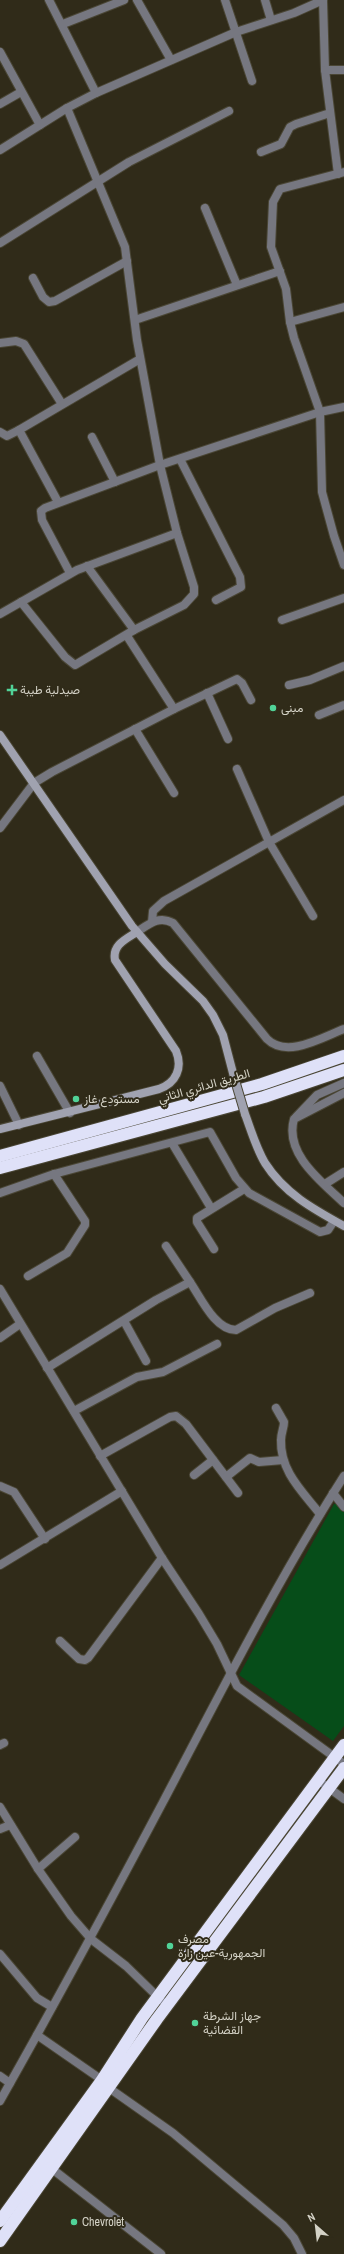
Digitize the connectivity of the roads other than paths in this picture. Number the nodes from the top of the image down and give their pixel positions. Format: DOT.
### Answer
graph roads {
  1 [pos="49,0"];
  2 [pos="124,0"];
  3 [pos="137,0"];
  4 [pos="224,0"];
  5 [pos="265,0"];
  6 [pos="323,0"];
  7 [pos="271,20"];
  8 [pos="63,24"];
  9 [pos="236,32"];
  10 [pos="0,52"];
  11 [pos="171,60"];
  12 [pos="325,70"];
  13 [pos="344,70"];
  14 [pos="252,82"];
  15 [pos="21,92"];
  16 [pos="96,93"];
  17 [pos="0,104"];
  18 [pos="67,108"];
  19 [pos="229,111"];
  20 [pos="330,114"];
  21 [pos="40,125"];
  22 [pos="0,150"];
  23 [pos="261,152"];
  24 [pos="341,173"];
  25 [pos="98,182"];
  26 [pos="205,208"];
  27 [pos="0,243"];
  28 [pos="128,261"];
  29 [pos="280,271"];
  30 [pos="33,278"];
  31 [pos="237,285"];
  32 [pos="344,307"];
  33 [pos="135,320"];
  34 [pos="290,322"];
  35 [pos="0,343"];
  36 [pos="140,359"];
  37 [pos="62,404"];
  38 [pos="344,406"];
  39 [pos="320,412"];
  40 [pos="19,430"];
  41 [pos="0,432"];
  42 [pos="92,437"];
  43 [pos="180,459"];
  44 [pos="160,466"];
  45 [pos="115,482"];
  46 [pos="58,502"];
  47 [pos="177,533"];
  48 [pos="344,563"];
  49 [pos="86,566"];
  50 [pos="70,573"];
  51 [pos="344,598"];
  52 [pos="216,600"];
  53 [pos="22,602"];
  54 [pos="0,614"];
  55 [pos="282,620"];
  56 [pos="134,630"];
  57 [pos="126,636"];
  58 [pos="344,666"];
  59 [pos="289,686"];
  60 [pos="207,693"];
  61 [pos="251,700"];
  62 [pos="344,705"];
  63 [pos="174,708"];
  64 [pos="319,715"];
  65 [pos="135,729"];
  66 [pos="0,735"];
  67 [pos="228,739"];
  68 [pos="237,769"];
  69 [pos="34,783"];
  70 [pos="174,793"];
  71 [pos="344,800"];
  72 [pos="0,828"];
  73 [pos="269,842"];
  74 [pos="313,916"];
  75 [pos="152,922"];
  76 [pos="137,932"];
  77 [pos="344,1028"];
  78 [pos="37,1056"];
  79 [pos="344,1056"];
  80 [pos="344,1070"];
  81 [pos="344,1083"];
  82 [pos="0,1086"];
  83 [pos="344,1093"];
  84 [pos="70,1113"];
  85 [pos="294,1120"];
  86 [pos="19,1125"];
  87 [pos="0,1129"];
  88 [pos="172,1143"];
  89 [pos="0,1156"];
  90 [pos="0,1168"];
  91 [pos="344,1172"];
  92 [pos="54,1174"];
  93 [pos="325,1184"];
  94 [pos="244,1189"];
  95 [pos="0,1193"];
  96 [pos="344,1203"];
  97 [pos="211,1208"];
  98 [pos="334,1221"];
  99 [pos="344,1226"];
  100 [pos="166,1246"];
  101 [pos="214,1249"];
  102 [pos="28,1276"];
  103 [pos="190,1282"];
  104 [pos="0,1289"];
  105 [pos="310,1292"];
  106 [pos="124,1321"];
  107 [pos="20,1324"];
  108 [pos="0,1338"];
  109 [pos="217,1344"];
  110 [pos="146,1361"];
  111 [pos="47,1368"];
  112 [pos="276,1408"];
  113 [pos="74,1411"];
  114 [pos="100,1456"];
  115 [pos="213,1460"];
  116 [pos="283,1460"];
  117 [pos="194,1474"];
  118 [pos="344,1476"];
  119 [pos="226,1477"];
  120 [pos="0,1486"];
  121 [pos="122,1491"];
  122 [pos="238,1493"];
  123 [pos="333,1493"];
  124 [pos="344,1507"];
  125 [pos="320,1514"];
  126 [pos="45,1539"];
  127 [pos="162,1558"];
  128 [pos="0,1565"];
  129 [pos="60,1641"];
  130 [pos="231,1673"];
  131 [pos="344,1745"];
  132 [pos="339,1761"];
  133 [pos="344,1768"];
  134 [pos="318,1780"];
  135 [pos="329,1788"];
  136 [pos="344,1799"];
  137 [pos="0,1807"];
  138 [pos="10,1824"];
  139 [pos="0,1830"];
  140 [pos="75,1837"];
  141 [pos="38,1869"];
  142 [pos="91,1939"];
  143 [pos="0,1954"];
  144 [pos="158,1997"];
  145 [pos="168,2006"];
  146 [pos="52,2007"];
  147 [pos="37,2034"];
  148 [pos="0,2076"];
  149 [pos="10,2083"];
  150 [pos="105,2084"];
  151 [pos="0,2101"];
  152 [pos="51,2168"];
  153 [pos="0,2221"];
  154 [pos="0,2240"];
  155 [pos="161,2254"];
  156 [pos="302,2254"];
  1 -- 8 [label="street"];
  2 -- 8 [label="street"];
  3 -- 11 [label="street"];
  4 -- 9 [label="street"];
  5 -- 7 [label="street"];
  6 -- 7 [label="street"];
  6 -- 12 [label="street"];
  7 -- 9 [label="street"];
  8 -- 16 [label="street"];
  9 -- 11 [label="street"];
  9 -- 14 [label="street"];
  10 -- 15 [label="street"];
  11 -- 16 [label="street"];
  12 -- 13 [label="street"];
  12 -- 20 [label="street"];
  15 -- 17 [label="street"];
  15 -- 21 [label="street"];
  16 -- 18 [label="street"];
  18 -- 21 [label="street"];
  18 -- 25 [label="street"];
  19 -- 25 [label="street"];
  20 -- 23 [label="street"];
  20 -- 24 [label="street"];
  21 -- 22 [label="street"];
  24 -- 29 [label="street"];
  25 -- 27 [label="street"];
  25 -- 28 [label="street"];
  26 -- 31 [label="street"];
  28 -- 30 [label="street"];
  28 -- 33 [label="street"];
  29 -- 31 [label="street"];
  29 -- 34 [label="street"];
  31 -- 33 [label="street"];
  32 -- 34 [label="street"];
  33 -- 36 [label="street"];
  34 -- 39 [label="street"];
  35 -- 37 [label="street"];
  36 -- 37 [label="street"];
  36 -- 44 [label="street"];
  37 -- 40 [label="street"];
  38 -- 39 [label="street"];
  39 -- 43 [label="street"];
  39 -- 48 [label="street"];
  40 -- 41 [label="street"];
  40 -- 46 [label="street"];
  42 -- 45 [label="street"];
  43 -- 44 [label="street"];
  43 -- 52 [label="street"];
  44 -- 45 [label="street"];
  44 -- 47 [label="street"];
  45 -- 46 [label="street"];
  46 -- 50 [label="street"];
  47 -- 49 [label="street"];
  47 -- 56 [label="street"];
  49 -- 50 [label="street"];
  49 -- 56 [label="street"];
  50 -- 53 [label="street"];
  51 -- 55 [label="street"];
  53 -- 54 [label="street"];
  53 -- 57 [label="street"];
  56 -- 57 [label="street"];
  57 -- 63 [label="street"];
  58 -- 59 [label="street"];
  60 -- 61 [label="street"];
  60 -- 63 [label="street"];
  60 -- 67 [label="street"];
  62 -- 64 [label="street"];
  63 -- 65 [label="street"];
  65 -- 69 [label="street"];
  65 -- 70 [label="street"];
  66 -- 69 [label="street"];
  68 -- 73 [label="street"];
  69 -- 72 [label="street"];
  69 -- 76 [label="street"];
  71 -- 73 [label="street"];
  73 -- 74 [label="street"];
  73 -- 75 [label="street"];
  75 -- 76 [label="street"];
  75 -- 77 [label="street"];
  76 -- 84 [label="street"];
  76 -- 98 [label="street, bridge"];
  78 -- 84 [label="street"];
  79 -- 89 [label="highway, الطريق الدائري الثاني"];
  80 -- 90 [label="highway"];
  81 -- 85 [label="street"];
  82 -- 86 [label="street"];
  83 -- 85 [label="street"];
  84 -- 86 [label="street"];
  85 -- 93 [label="street"];
  86 -- 87 [label="street"];
  88 -- 92 [label="street"];
  88 -- 94 [label="street"];
  88 -- 97 [label="street"];
  91 -- 93 [label="street"];
  92 -- 95 [label="street"];
  92 -- 102 [label="street"];
  93 -- 96 [label="street"];
  94 -- 97 [label="street"];
  94 -- 98 [label="street"];
  97 -- 101 [label="street"];
  98 -- 99 [label="street"];
  100 -- 103 [label="street"];
  103 -- 105 [label="street"];
  103 -- 106 [label="street"];
  104 -- 107 [label="street"];
  106 -- 110 [label="street"];
  106 -- 111 [label="street"];
  107 -- 108 [label="street"];
  107 -- 111 [label="street"];
  109 -- 113 [label="street"];
  111 -- 113 [label="street"];
  112 -- 116 [label="street"];
  113 -- 114 [label="street"];
  114 -- 115 [label="street"];
  114 -- 121 [label="street"];
  115 -- 117 [label="street"];
  115 -- 119 [label="street"];
  116 -- 119 [label="street"];
  116 -- 125 [label="street"];
  118 -- 123 [label="street"];
  119 -- 122 [label="street"];
  120 -- 126 [label="street"];
  121 -- 126 [label="street"];
  121 -- 127 [label="street"];
  123 -- 124 [label="street"];
  123 -- 125 [label="street"];
  125 -- 130 [label="street"];
  126 -- 128 [label="street"];
  127 -- 129 [label="street"];
  127 -- 130 [label="street"];
  130 -- 132 [label="street"];
  130 -- 142 [label="street"];
  131 -- 132 [label="highway"];
  132 -- 134 [label="highway"];
  133 -- 135 [label="highway"];
  134 -- 135 [label="street"];
  134 -- 144 [label="highway"];
  135 -- 136 [label="street"];
  135 -- 145 [label="highway"];
  137 -- 138 [label="street"];
  138 -- 139 [label="street"];
  138 -- 141 [label="street"];
  140 -- 141 [label="street"];
  141 -- 142 [label="street"];
  142 -- 144 [label="street"];
  142 -- 146 [label="street"];
  143 -- 146 [label="street"];
  144 -- 145 [label="street"];
  144 -- 150 [label="highway"];
  145 -- 150 [label="highway"];
  146 -- 147 [label="street"];
  147 -- 149 [label="street"];
  147 -- 150 [label="street"];
  148 -- 149 [label="street"];
  149 -- 151 [label="street"];
  150 -- 152 [label="highway"];
  150 -- 153 [label="highway"];
  150 -- 156 [label="street"];
  152 -- 154 [label="highway"];
  152 -- 155 [label="street"];
}
